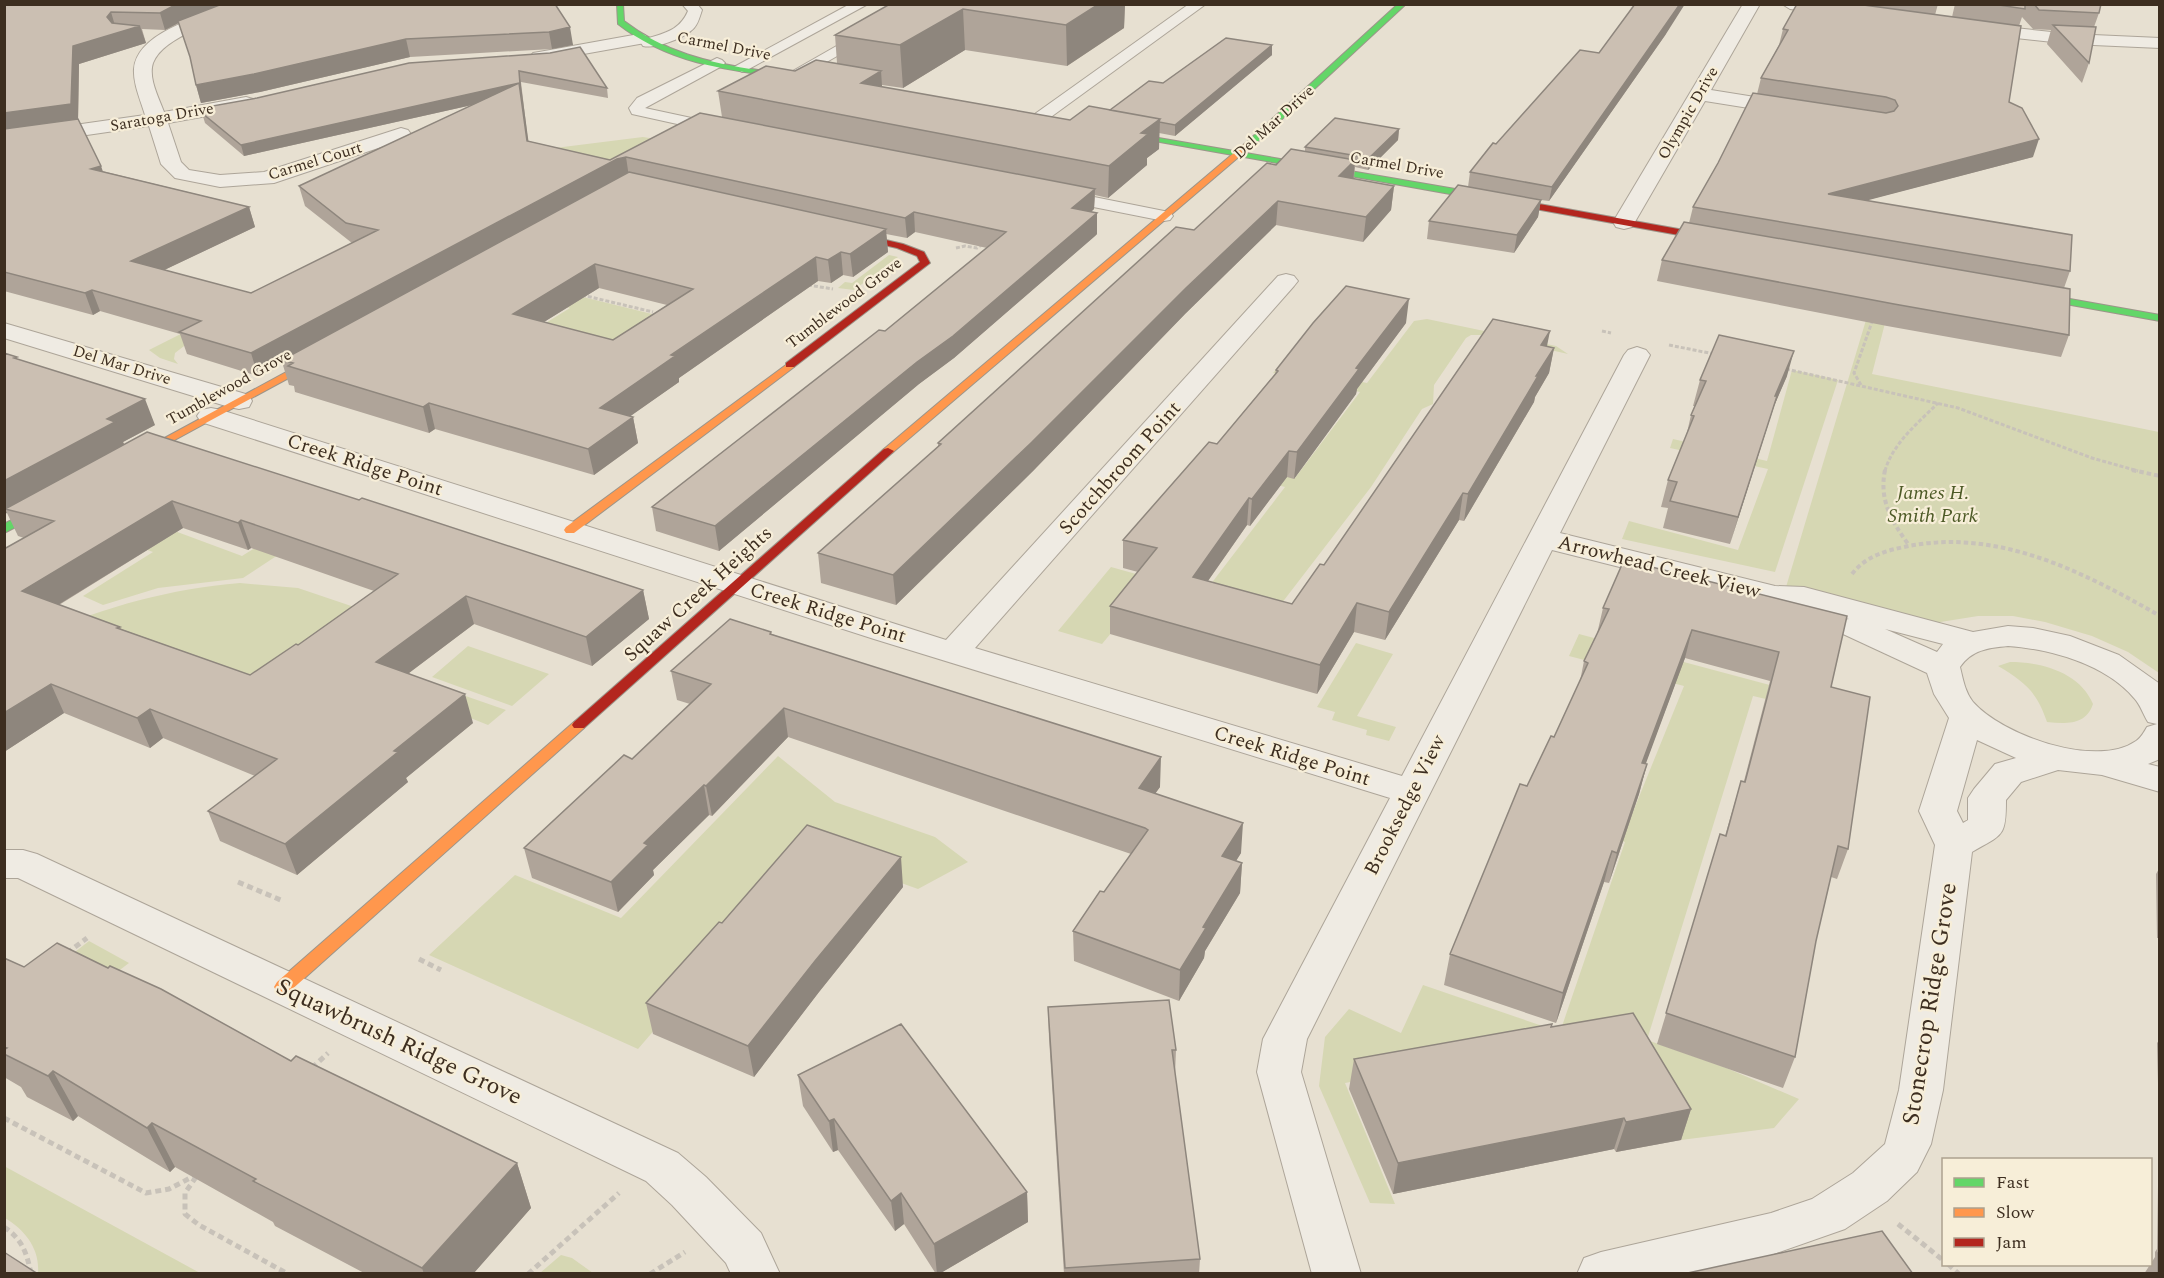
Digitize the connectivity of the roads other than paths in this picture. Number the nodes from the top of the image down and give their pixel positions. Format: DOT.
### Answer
graph roads {
  1 [pos="261,4"];
  2 [pos="620,4"];
  3 [pos="689,4"];
  4 [pos="861,4"];
  5 [pos="921,4"];
  6 [pos="1199,4"];
  7 [pos="1403,4"];
  8 [pos="1752,4"];
  9 [pos="1790,4"];
  10 [pos="1858,14"];
  11 [pos="1961,27"];
  12 [pos="146,35"];
  13 [pos="168,37"];
  14 [pos="643,41"];
  15 [pos="2160,43"];
  16 [pos="523,59"];
  17 [pos="717,63"];
  18 [pos="742,67"];
  19 [pos="792,76"];
  20 [pos="816,80"];
  21 [pos="1699,94"];
  22 [pos="260,100"];
  23 [pos="1813,112"];
  24 [pos="1032,118"];
  25 [pos="156,119"];
  26 [pos="1059,122"];
  27 [pos="1100,129"];
  28 [pos="737,131"];
  29 [pos="401,134"];
  30 [pos="4,141"];
  31 [pos="1239,154"];
  32 [pos="1048,193"];
  33 [pos="1164,216"];
  34 [pos="1624,222"];
  35 [pos="832,231"];
  36 [pos="1142,236"];
  37 [pos="1739,243"];
  38 [pos="1286,281"];
  39 [pos="2007,291"];
  40 [pos="2160,318"];
  41 [pos="4,330"];
  42 [pos="1640,344"];
  43 [pos="340,345"];
  44 [pos="239,400"];
  45 [pos="211,416"];
  46 [pos="118,466"];
  47 [pos="66,495"];
  48 [pos="4,529"];
  49 [pos="570,530"];
  50 [pos="1542,538"];
  51 [pos="737,585"];
  52 [pos="1775,596"];
  53 [pos="1974,642"];
  54 [pos="953,652"];
  55 [pos="1943,667"];
  56 [pos="2160,714"];
  57 [pos="1967,716"];
  58 [pos="2160,735"];
  59 [pos="2055,758"];
  60 [pos="2105,763"];
  61 [pos="2160,780"];
  62 [pos="1412,792"];
  63 [pos="1954,845"];
  64 [pos="4,864"];
  65 [pos="283,987"];
  66 [pos="756,1274"];
  67 [pos="1337,1274"];
  68 [pos="1601,1274"];
  1 -- 13 [label="street"];
  2 -- 14 [label="street, Carmel Drive"];
  3 -- 14 [label="lane"];
  4 -- 18 [label="lane"];
  5 -- 19 [label="lane"];
  6 -- 24 [label="lane"];
  7 -- 31 [label="street, Del Mar Drive"];
  8 -- 21 [label="street, Olympic Drive"];
  9 -- 10 [label="street"];
  11 -- 15 [label="street"];
  12 -- 13 [label="street"];
  13 -- 25 [label="street, Carmel Court"];
  14 -- 16 [label="street"];
  14 -- 17 [label="street, Carmel Drive"];
  17 -- 18 [label="street, Carmel Drive"];
  17 -- 28 [label="lane"];
  18 -- 19 [label="street, Carmel Drive"];
  19 -- 20 [label="street, Carmel Drive"];
  21 -- 23 [label="street"];
  21 -- 34 [label="street, Olympic Drive"];
  22 -- 25 [label="street, Saratoga Drive"];
  24 -- 26 [label="street"];
  25 -- 29 [label="street, Carmel Court"];
  25 -- 30 [label="street, Saratoga Drive"];
  27 -- 31 [label="street, Carmel Drive"];
  31 -- 33 [label="street, Del Mar Drive"];
  31 -- 34 [label="street, Carmel Drive"];
  32 -- 33 [label="lane"];
  33 -- 36 [label="street, Del Mar Drive"];
  34 -- 37 [label="street, Carmel Drive"];
  35 -- 49 [label="street, Tumblewood Grove"];
  36 -- 51 [label="street, Squaw Creek Heights"];
  38 -- 54 [label="street, Scotchbroom Point"];
  39 -- 40 [label="street"];
  41 -- 44 [label="street, Del Mar Drive"];
  42 -- 50 [label="street, Brooksedge View"];
  43 -- 44 [label="street, Tumblewood Grove"];
  44 -- 45 [label="street, Tumblewood Grove"];
  45 -- 46 [label="street, Tumblewood Grove"];
  45 -- 49 [label="street, Creek Ridge Point"];
  47 -- 48 [label="street"];
  49 -- 51 [label="street, Creek Ridge Point"];
  50 -- 52 [label="street, Arrowhead Creek View"];
  50 -- 62 [label="street, Brooksedge View"];
  51 -- 54 [label="street, Creek Ridge Point"];
  51 -- 65 [label="street, Squaw Creek Heights"];
  52 -- 53 [label="street, Arrowhead Creek View"];
  52 -- 55 [label="street, Arrowhead Creek View"];
  53 -- 55 [label="street"];
  53 -- 56 [label="street"];
  54 -- 62 [label="street, Creek Ridge Point"];
  55 -- 57 [label="street"];
  57 -- 59 [label="street"];
  57 -- 63 [label="street"];
  58 -- 60 [label="street"];
  59 -- 60 [label="street"];
  59 -- 63 [label="street"];
  60 -- 61 [label="street"];
  62 -- 67 [label="street, Brooksedge View"];
  63 -- 68 [label="street, Stonecrop Ridge Grove"];
  64 -- 65 [label="street, Squawbrush Ridge Grove"];
  65 -- 66 [label="street, Squawbrush Ridge Grove"];
}
